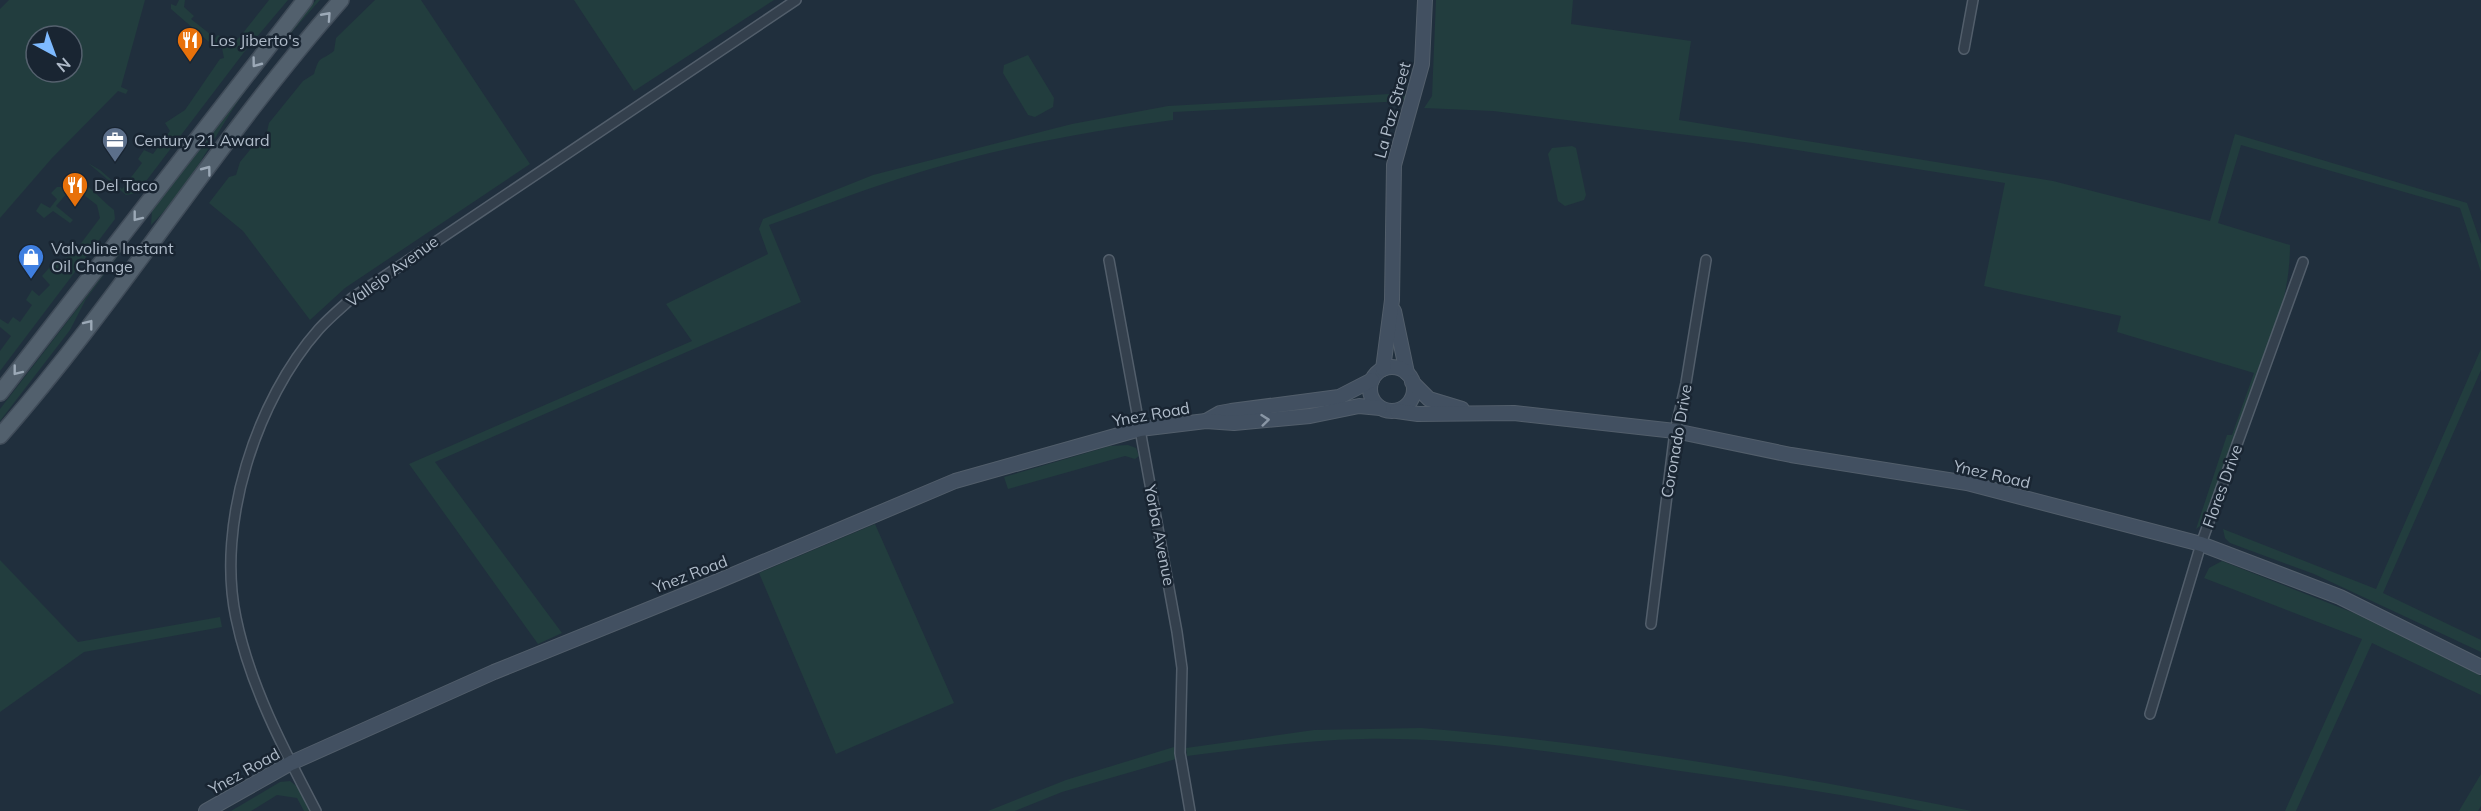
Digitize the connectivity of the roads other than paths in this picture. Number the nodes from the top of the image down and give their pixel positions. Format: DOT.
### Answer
graph roads {
  1 [pos="304,0"];
  2 [pos="341,0"];
  3 [pos="796,0"];
  4 [pos="1425,0"];
  5 [pos="1973,0"];
  6 [pos="1964,49"];
  7 [pos="1109,260"];
  8 [pos="1706,260"];
  9 [pos="2303,262"];
  10 [pos="1392,300"];
  11 [pos="1383,369"];
  12 [pos="1410,377"];
  13 [pos="1372,380"];
  14 [pos="0,393"];
  15 [pos="1380,408"];
  16 [pos="1397,411"];
  17 [pos="1470,411"];
  18 [pos="1206,421"];
  19 [pos="1140,429"];
  20 [pos="1675,431"];
  21 [pos="0,436"];
  22 [pos="2201,544"];
  23 [pos="1651,624"];
  24 [pos="2481,667"];
  25 [pos="2150,714"];
  26 [pos="291,763"];
  27 [pos="206,811"];
  28 [pos="316,811"];
  29 [pos="1190,811"];
  1 -- 14 [label="main road, one-way"];
  21 -- 2 [label="main road, one-way"];
  3 -- 26 [label="street, Vallejo Avenue"];
  4 -- 10 [label="main road, La Paz Street"];
  5 -- 6 [label="street"];
  7 -- 19 [label="street, Yorba Avenue"];
  8 -- 20 [label="street, Coronado Drive"];
  9 -- 22 [label="street, Flores Drive"];
  10 -- 11 [label="main road, La Paz Street"];
  10 -- 12 [label="main road, La Paz Street"];
  11 -- 12 [label="main road"];
  11 -- 13 [label="main road"];
  12 -- 16 [label="main road"];
  12 -- 17 [label="main road, Ynez Road"];
  13 -- 15 [label="main road"];
  13 -- 18 [label="main road, Ynez Road"];
  15 -- 16 [label="main road"];
  18 -- 15 [label="main road, Ynez Road, one-way"];
  16 -- 17 [label="main road, Ynez Road"];
  17 -- 20 [label="main road, Ynez Road"];
  18 -- 19 [label="main road, Ynez Road"];
  19 -- 26 [label="main road, Ynez Road"];
  19 -- 29 [label="street, Yorba Avenue"];
  20 -- 22 [label="main road, Ynez Road"];
  20 -- 23 [label="street, Coronado Drive"];
  22 -- 24 [label="main road, Ynez Road"];
  22 -- 25 [label="street, Flores Drive"];
  26 -- 27 [label="main road, Ynez Road"];
  26 -- 28 [label="street, Vallejo Avenue"];
}
